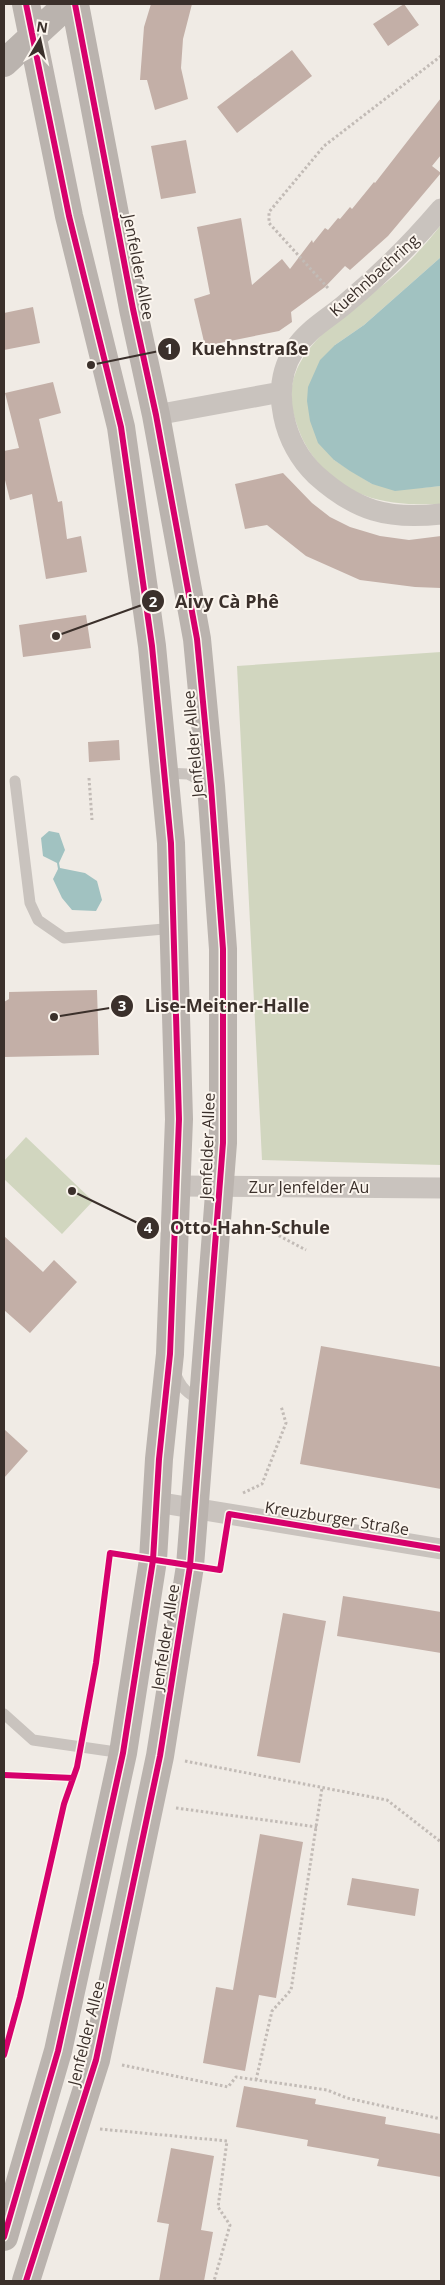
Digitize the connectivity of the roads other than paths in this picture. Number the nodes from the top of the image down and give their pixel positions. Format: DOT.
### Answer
graph roads {
  1 [pos="26,4"];
  2 [pos="68,4"];
  3 [pos="75,4"];
  4 [pos="32,37"];
  5 [pos="4,63"];
  6 [pos="441,209"];
  7 [pos="281,392"];
  8 [pos="117,405"];
  9 [pos="156,414"];
  10 [pos="441,514"];
  11 [pos="164,773"];
  12 [pos="15,781"];
  13 [pos="212,786"];
  14 [pos="175,928"];
  15 [pos="177,1186"];
  16 [pos="220,1186"];
  17 [pos="441,1188"];
  18 [pos="170,1354"];
  19 [pos="203,1401"];
  20 [pos="156,1502"];
  21 [pos="195,1508"];
  22 [pos="441,1549"];
  23 [pos="4,1714"];
  24 [pos="123,1753"];
  25 [pos="4,2237"];
  26 [pos="26,2281"];
  1 -- 4 [label="main road, Jenfelder Allee"];
  2 -- 4 [label="main road"];
  3 -- 9 [label="main road, Jenfelder Allee"];
  4 -- 5 [label="main road"];
  4 -- 8 [label="main road, Jenfelder Allee"];
  6 -- 7 [label="street, Kuehnbachring"];
  7 -- 9 [label="street"];
  7 -- 10 [label="street, Kuehnbachring"];
  8 -- 9 [label="main road"];
  8 -- 11 [label="main road, Jenfelder Allee"];
  9 -- 13 [label="main road, Jenfelder Allee"];
  11 -- 13 [label="lane"];
  11 -- 14 [label="main road, Jenfelder Allee"];
  12 -- 14 [label="lane"];
  13 -- 16 [label="main road, Jenfelder Allee"];
  14 -- 15 [label="main road, Jenfelder Allee"];
  15 -- 16 [label="street, Zur Jenfelder Au"];
  15 -- 18 [label="main road, Jenfelder Allee"];
  16 -- 17 [label="street, Zur Jenfelder Au"];
  16 -- 19 [label="main road, Jenfelder Allee"];
  18 -- 19 [label="lane"];
  18 -- 20 [label="main road, Jenfelder Allee"];
  19 -- 21 [label="main road, Jenfelder Allee"];
  20 -- 21 [label="street, Kreuzburger Straße"];
  20 -- 24 [label="main road, Jenfelder Allee"];
  21 -- 22 [label="street, Kreuzburger Straße"];
  21 -- 26 [label="main road, Jenfelder Allee"];
  23 -- 24 [label="lane"];
  24 -- 25 [label="main road, Jenfelder Allee"];
}
